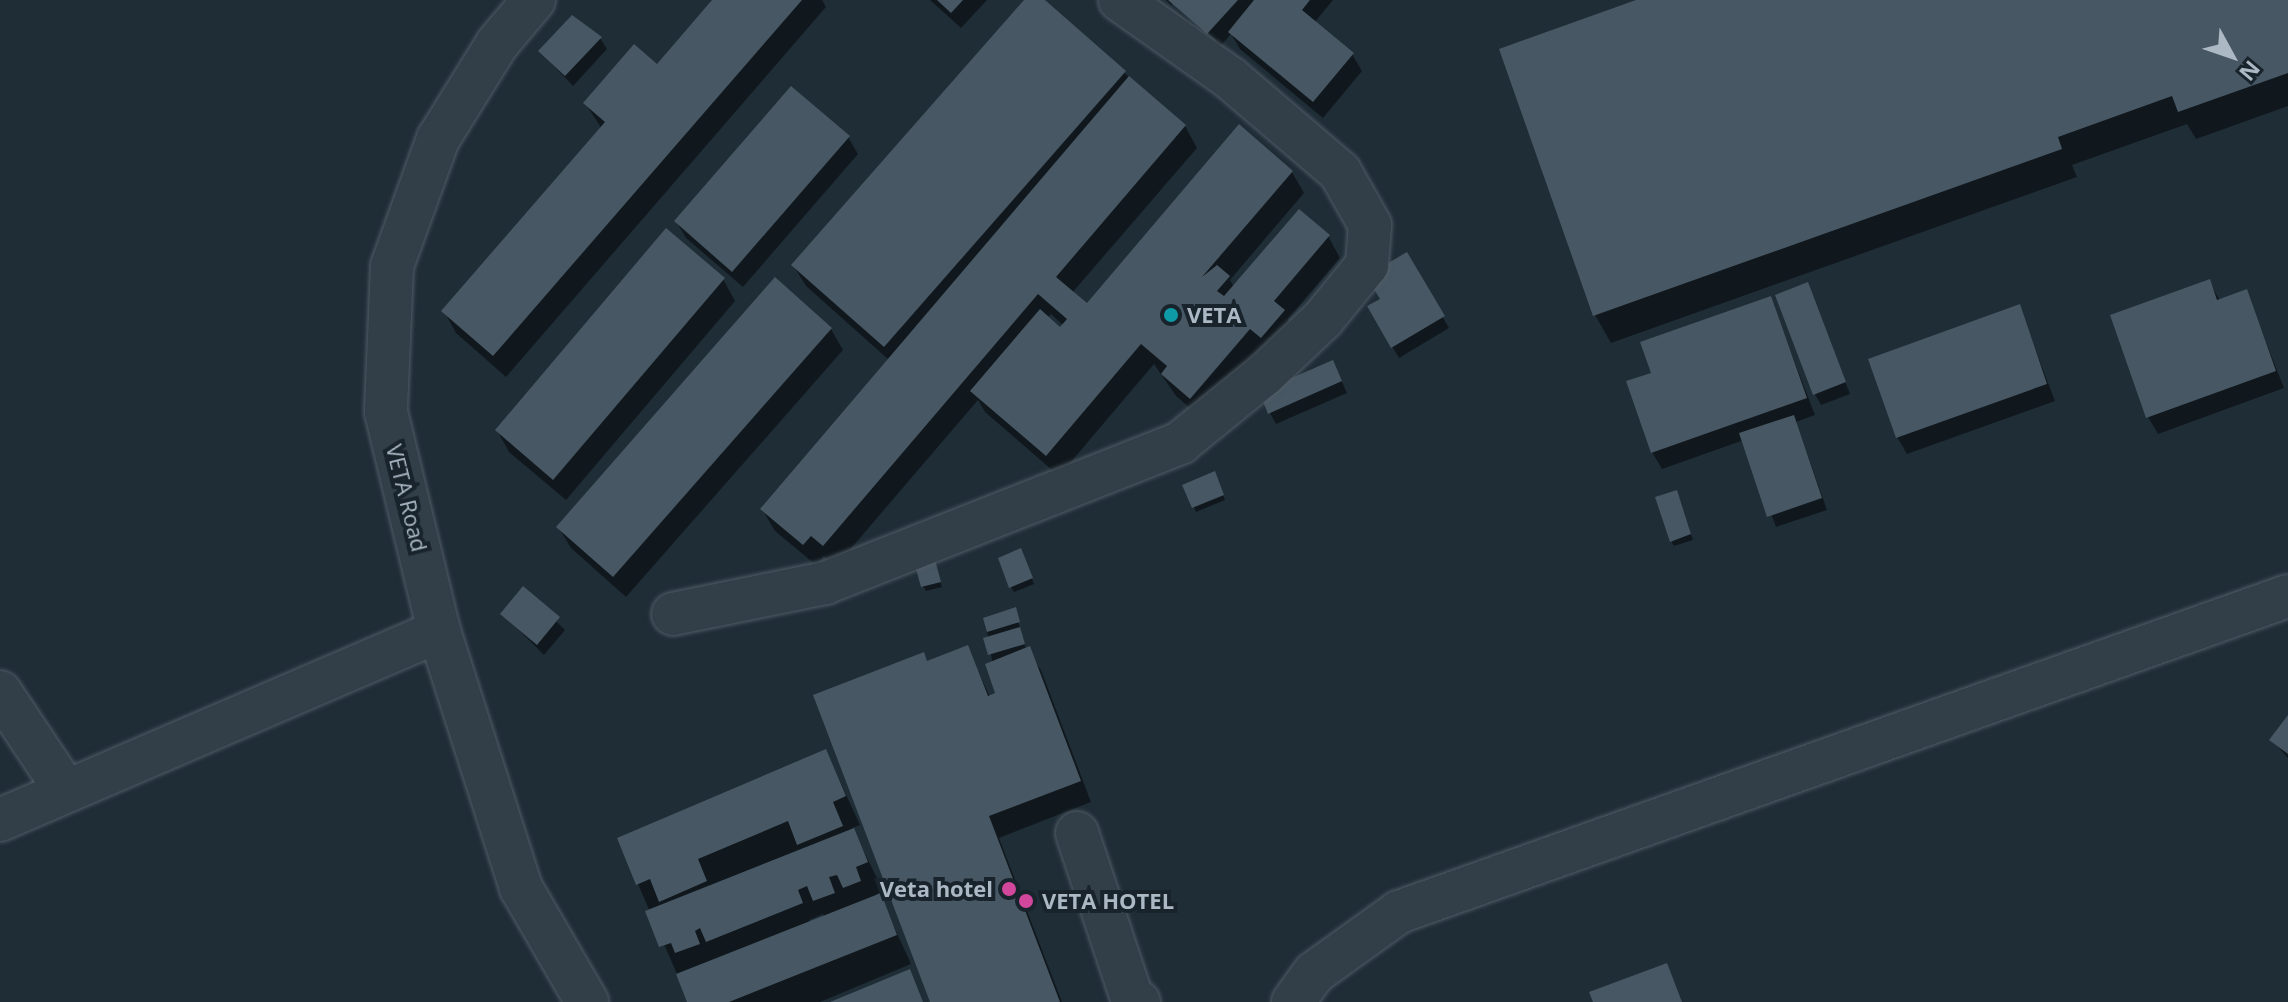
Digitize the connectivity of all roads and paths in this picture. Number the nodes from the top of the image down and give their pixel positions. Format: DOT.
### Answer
graph roads {
  1 [pos="534,0"];
  2 [pos="1120,0"];
  3 [pos="2288,596"];
  4 [pos="673,614"];
  5 [pos="439,631"];
  6 [pos="0,692"];
  7 [pos="64,788"];
  8 [pos="0,820"];
  9 [pos="1077,833"];
  10 [pos="587,1002"];
  11 [pos="1139,1002"];
  12 [pos="1293,1002"];
  1 -- 5 [label="street, VETA Road"];
  2 -- 4 [label="street"];
  3 -- 12 [label="street"];
  5 -- 7 [label="street"];
  5 -- 10 [label="street, VETA Road"];
  6 -- 7 [label="street"];
  7 -- 8 [label="street"];
  9 -- 11 [label="street"];
}
